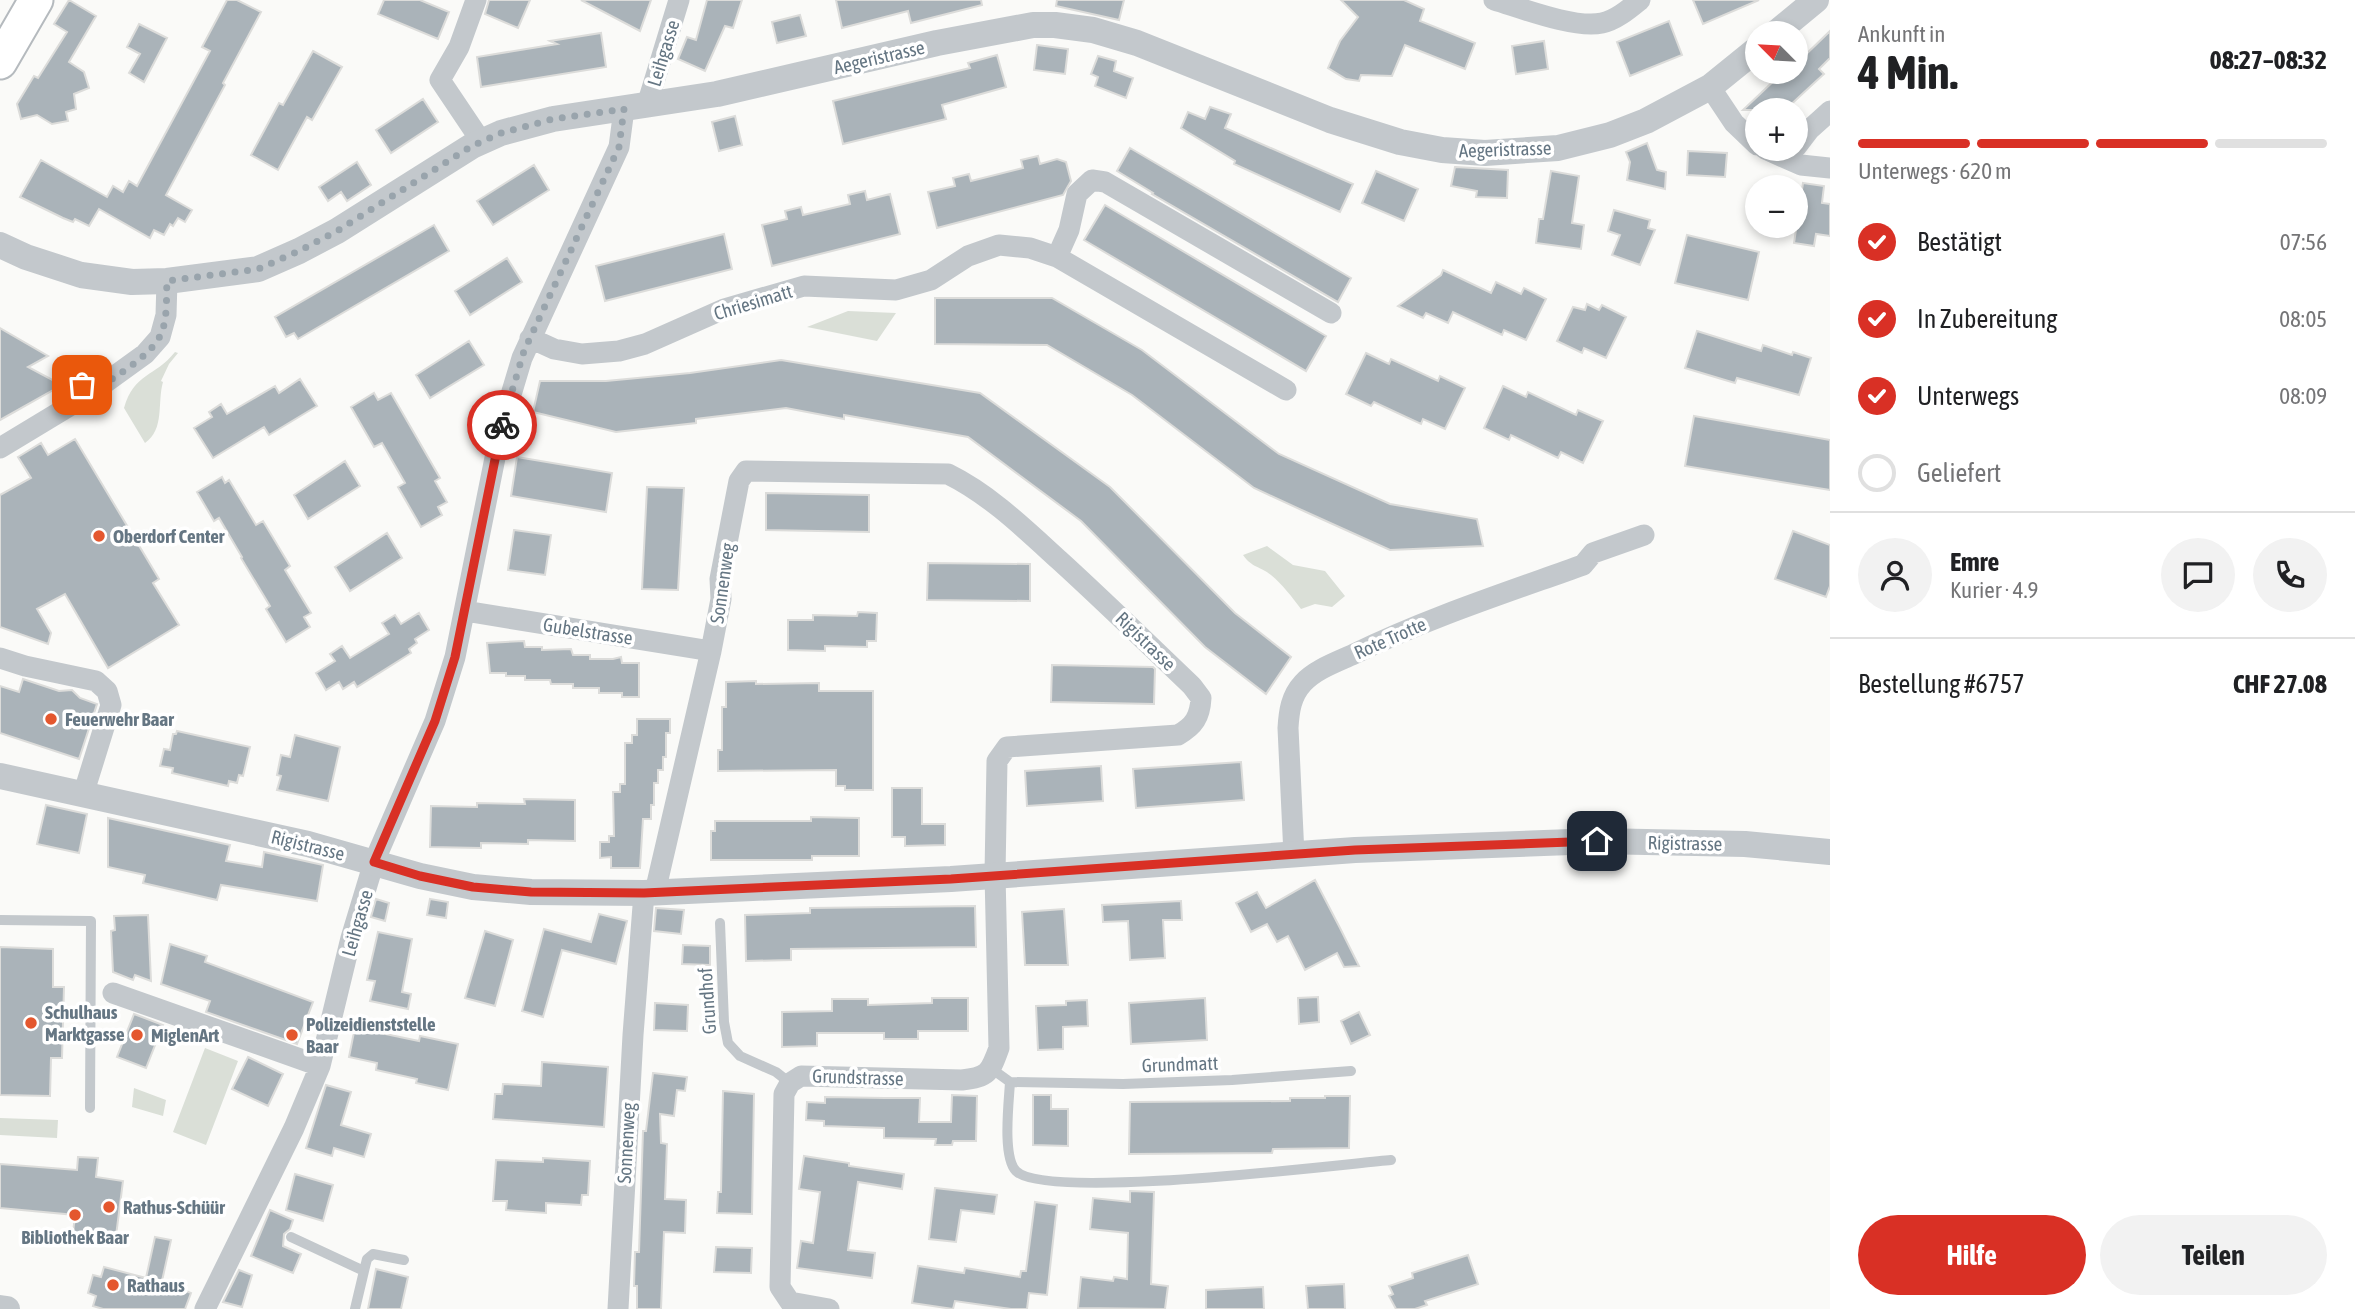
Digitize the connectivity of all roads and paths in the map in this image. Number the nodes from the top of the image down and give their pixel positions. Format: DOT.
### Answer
graph roads {
  1 [pos="36,0"];
  2 [pos="475,0"];
  3 [pos="679,0"];
  4 [pos="1494,0"];
  5 [pos="1816,0"];
  6 [pos="1636,4"];
  7 [pos="1791,21"];
  8 [pos="1745,58"];
  9 [pos="0,62"];
  10 [pos="1710,87"];
  11 [pos="636,107"];
  12 [pos="1830,111"];
  13 [pos="1808,131"];
  14 [pos="1745,134"];
  15 [pos="481,141"];
  16 [pos="1798,161"];
  17 [pos="1830,168"];
  18 [pos="0,245"];
  19 [pos="1057,257"];
  20 [pos="167,281"];
  21 [pos="1331,313"];
  22 [pos="530,338"];
  23 [pos="69,373"];
  24 [pos="1286,390"];
  25 [pos="91,393"];
  26 [pos="0,449"];
  27 [pos="948,474"];
  28 [pos="1644,536"];
  29 [pos="464,611"];
  30 [pos="711,651"];
  31 [pos="0,658"];
  32 [pos="0,776"];
  33 [pos="83,795"];
  34 [pos="1830,852"];
  35 [pos="1294,855"];
  36 [pos="374,862"];
  37 [pos="995,874"];
  38 [pos="650,892"];
  39 [pos="0,920"];
  40 [pos="720,923"];
  41 [pos="113,993"];
  42 [pos="320,1066"];
  43 [pos="992,1069"];
  44 [pos="1351,1071"];
  45 [pos="1010,1082"];
  46 [pos="790,1083"];
  47 [pos="90,1108"];
  48 [pos="1391,1160"];
  49 [pos="291,1237"];
  50 [pos="404,1260"];
  51 [pos="364,1271"];
  52 [pos="0,1308"];
  53 [pos="8,1309"];
  54 [pos="205,1309"];
  55 [pos="355,1309"];
  56 [pos="618,1309"];
  57 [pos="829,1309"];
  1 -- 9 [label="main road"];
  2 -- 15 [label="street"];
  3 -- 11 [label="street, Leihgasse"];
  4 -- 6 [label="street"];
  5 -- 7 [label="street"];
  8 -- 10 [label="street, Aegeristrasse"];
  10 -- 11 [label="street, Aegeristrasse"];
  10 -- 14 [label="street"];
  11 -- 15 [label="street, Aegeristrasse"];
  11 -- 22 [label="street, Leihgasse"];
  12 -- 13 [label="street"];
  15 -- 20 [label="street, Aegeristrasse"];
  16 -- 17 [label="street"];
  18 -- 20 [label="street, Aegeristrasse"];
  19 -- 21 [label="street"];
  19 -- 22 [label="street, Chriesimatt"];
  19 -- 24 [label="street, Chriesimatt"];
  20 -- 25 [label="street"];
  22 -- 29 [label="street, Leihgasse"];
  23 -- 25 [label="lane"];
  25 -- 26 [label="street"];
  27 -- 30 [label="street, Sonnenweg"];
  27 -- 37 [label="street, Rigistrasse"];
  28 -- 35 [label="street, Rote Trotte"];
  29 -- 30 [label="street, Gubelstrasse"];
  29 -- 36 [label="street, Leihgasse"];
  30 -- 38 [label="street, Sonnenweg"];
  31 -- 33 [label="street"];
  32 -- 33 [label="street, Rigistrasse"];
  33 -- 36 [label="street, Rigistrasse"];
  34 -- 35 [label="street, Rigistrasse"];
  35 -- 37 [label="street, Rigistrasse"];
  36 -- 38 [label="street, Rigistrasse"];
  36 -- 42 [label="street, Leihgasse"];
  37 -- 38 [label="street, Rigistrasse"];
  37 -- 43 [label="street"];
  38 -- 56 [label="street, Sonnenweg"];
  39 -- 47 [label="lane"];
  40 -- 46 [label="lane, Grundhof"];
  41 -- 42 [label="street"];
  42 -- 54 [label="street, Leihgasse"];
  43 -- 45 [label="lane"];
  43 -- 46 [label="street, Grundstrasse"];
  44 -- 45 [label="lane, Grundmatt"];
  45 -- 48 [label="lane"];
  46 -- 57 [label="street, Grundstrasse"];
  49 -- 51 [label="lane"];
  50 -- 51 [label="lane"];
  51 -- 55 [label="lane"];
  52 -- 53 [label="street"];
}
